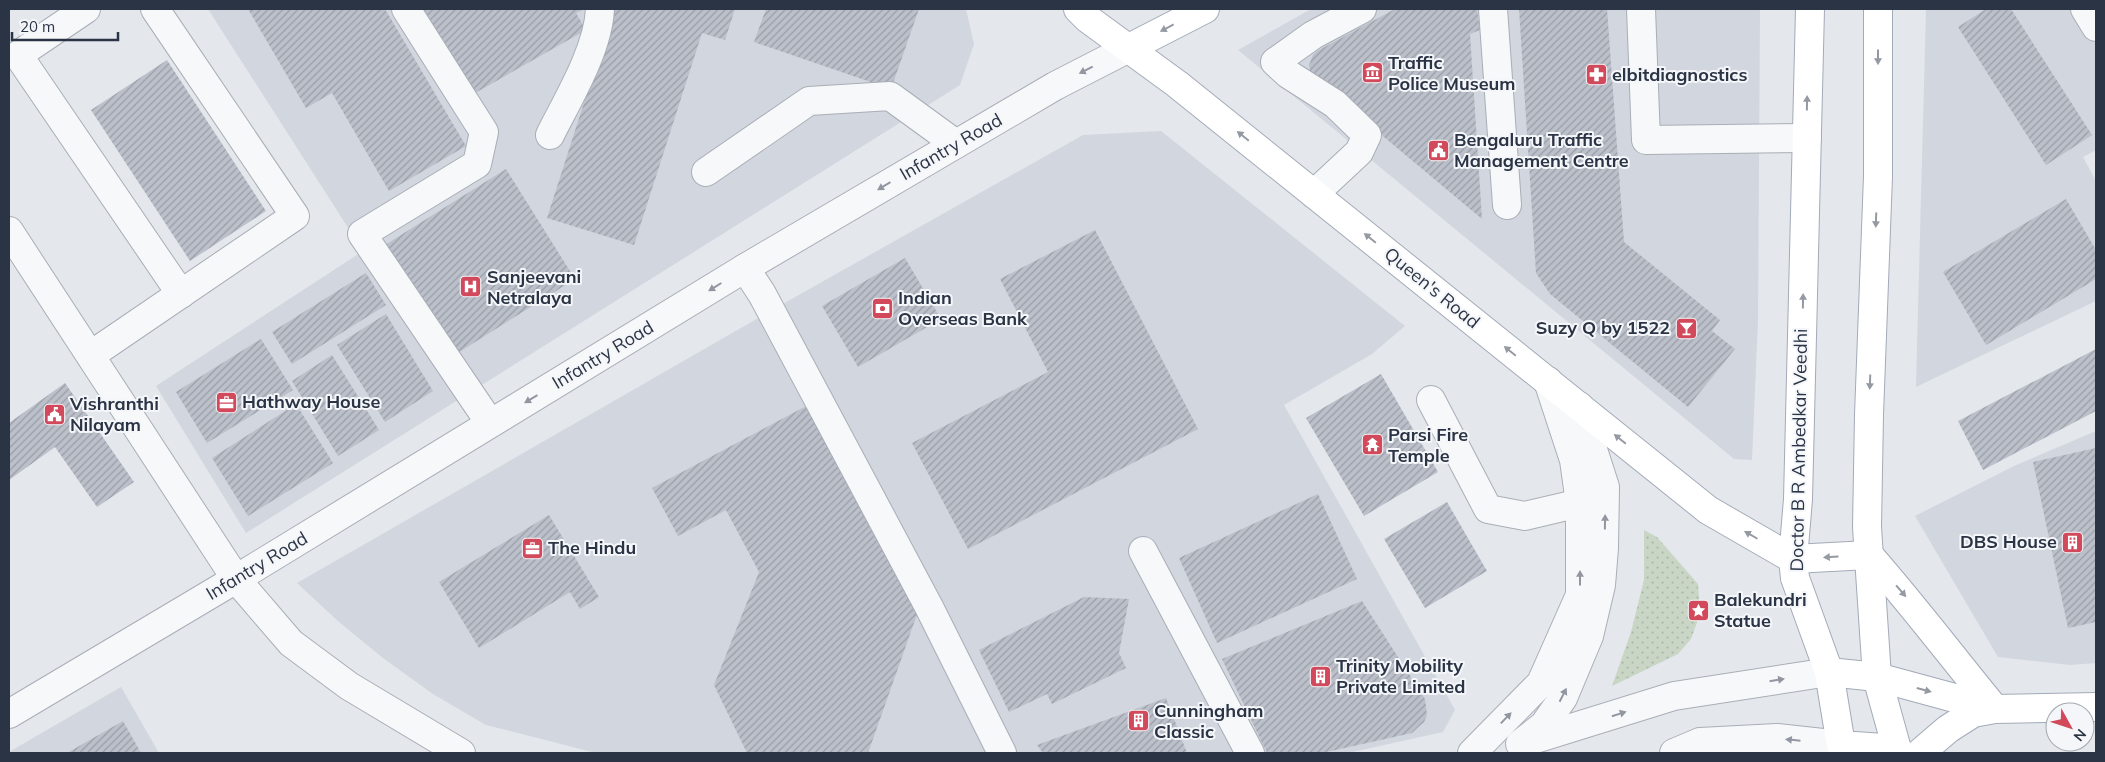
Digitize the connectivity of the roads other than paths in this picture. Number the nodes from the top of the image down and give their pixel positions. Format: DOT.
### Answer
graph roads {
  1 [pos="86,9"];
  2 [pos="155,9"];
  3 [pos="406,9"];
  4 [pos="600,9"];
  5 [pos="1078,9"];
  6 [pos="1205,9"];
  7 [pos="1362,9"];
  8 [pos="1493,9"];
  9 [pos="1641,9"];
  10 [pos="1810,9"];
  11 [pos="1878,9"];
  12 [pos="2085,9"];
  13 [pos="2096,27"];
  14 [pos="1129,48"];
  15 [pos="550,135"];
  16 [pos="1807,138"];
  17 [pos="956,144"];
  18 [pos="706,172"];
  19 [pos="1314,194"];
  20 [pos="1507,205"];
  21 [pos="9,231"];
  22 [pos="745,268"];
  23 [pos="181,294"];
  24 [pos="91,356"];
  25 [pos="1548,381"];
  26 [pos="1431,400"];
  27 [pos="1579,406"];
  28 [pos="490,423"];
  29 [pos="1580,503"];
  30 [pos="1143,551"];
  31 [pos="1869,555"];
  32 [pos="1793,559"];
  33 [pos="236,579"];
  34 [pos="1829,672"];
  35 [pos="1877,677"];
  36 [pos="2096,707"];
  37 [pos="1995,709"];
  38 [pos="9,714"];
  39 [pos="1520,744"];
  40 [pos="1842,746"];
  41 [pos="1905,752"];
  42 [pos="461,753"];
  43 [pos="1002,753"];
  44 [pos="1250,753"];
  45 [pos="1472,753"];
  46 [pos="1488,753"];
  47 [pos="1674,753"];
  1 -- 23 [label="street"];
  2 -- 23 [label="street"];
  3 -- 28 [label="street"];
  4 -- 15 [label="street"];
  5 -- 14 [label="main road, Queen's Road"];
  6 -- 14 [label="main road, Infantry Road, one-way"];
  7 -- 19 [label="street"];
  8 -- 20 [label="street"];
  9 -- 16 [label="street"];
  16 -- 10 [label="main road, Doctor B R Ambedkar Veedhi, one-way"];
  11 -- 31 [label="main road, one-way"];
  12 -- 13 [label="street"];
  14 -- 17 [label="street, Infantry Road, one-way"];
  19 -- 14 [label="main road, Queen's Road, one-way"];
  32 -- 16 [label="main road, Doctor B R Ambedkar Veedhi, one-way"];
  17 -- 18 [label="street"];
  17 -- 22 [label="street, Infantry Road, one-way"];
  25 -- 19 [label="main road, Queen's Road, one-way"];
  21 -- 24 [label="street"];
  22 -- 28 [label="street, Infantry Road, one-way"];
  22 -- 43 [label="street"];
  23 -- 24 [label="street"];
  24 -- 33 [label="street"];
  25 -- 27 [label="main road, Queen's Road"];
  25 -- 29 [label="street"];
  26 -- 29 [label="street"];
  32 -- 27 [label="main road, Queen's Road, one-way"];
  39 -- 27 [label="street, one-way"];
  28 -- 33 [label="street, Infantry Road"];
  45 -- 29 [label="street, one-way"];
  30 -- 44 [label="street"];
  31 -- 32 [label="main road, one-way"];
  31 -- 35 [label="main road"];
  31 -- 37 [label="main road, one-way"];
  32 -- 34 [label="main road, Doctor B R Ambedkar Veedhi"];
  33 -- 38 [label="street, Infantry Road"];
  33 -- 42 [label="street"];
  34 -- 35 [label="main road"];
  39 -- 34 [label="street, one-way"];
  34 -- 40 [label="main road, Doctor B R Ambedkar Veedhi"];
  35 -- 37 [label="main road, one-way"];
  35 -- 41 [label="main road"];
  36 -- 37 [label="main road"];
  37 -- 41 [label="main road"];
  39 -- 46 [label="street"];
  40 -- 41 [label="main road"];
  40 -- 47 [label="street, one-way"];
}
